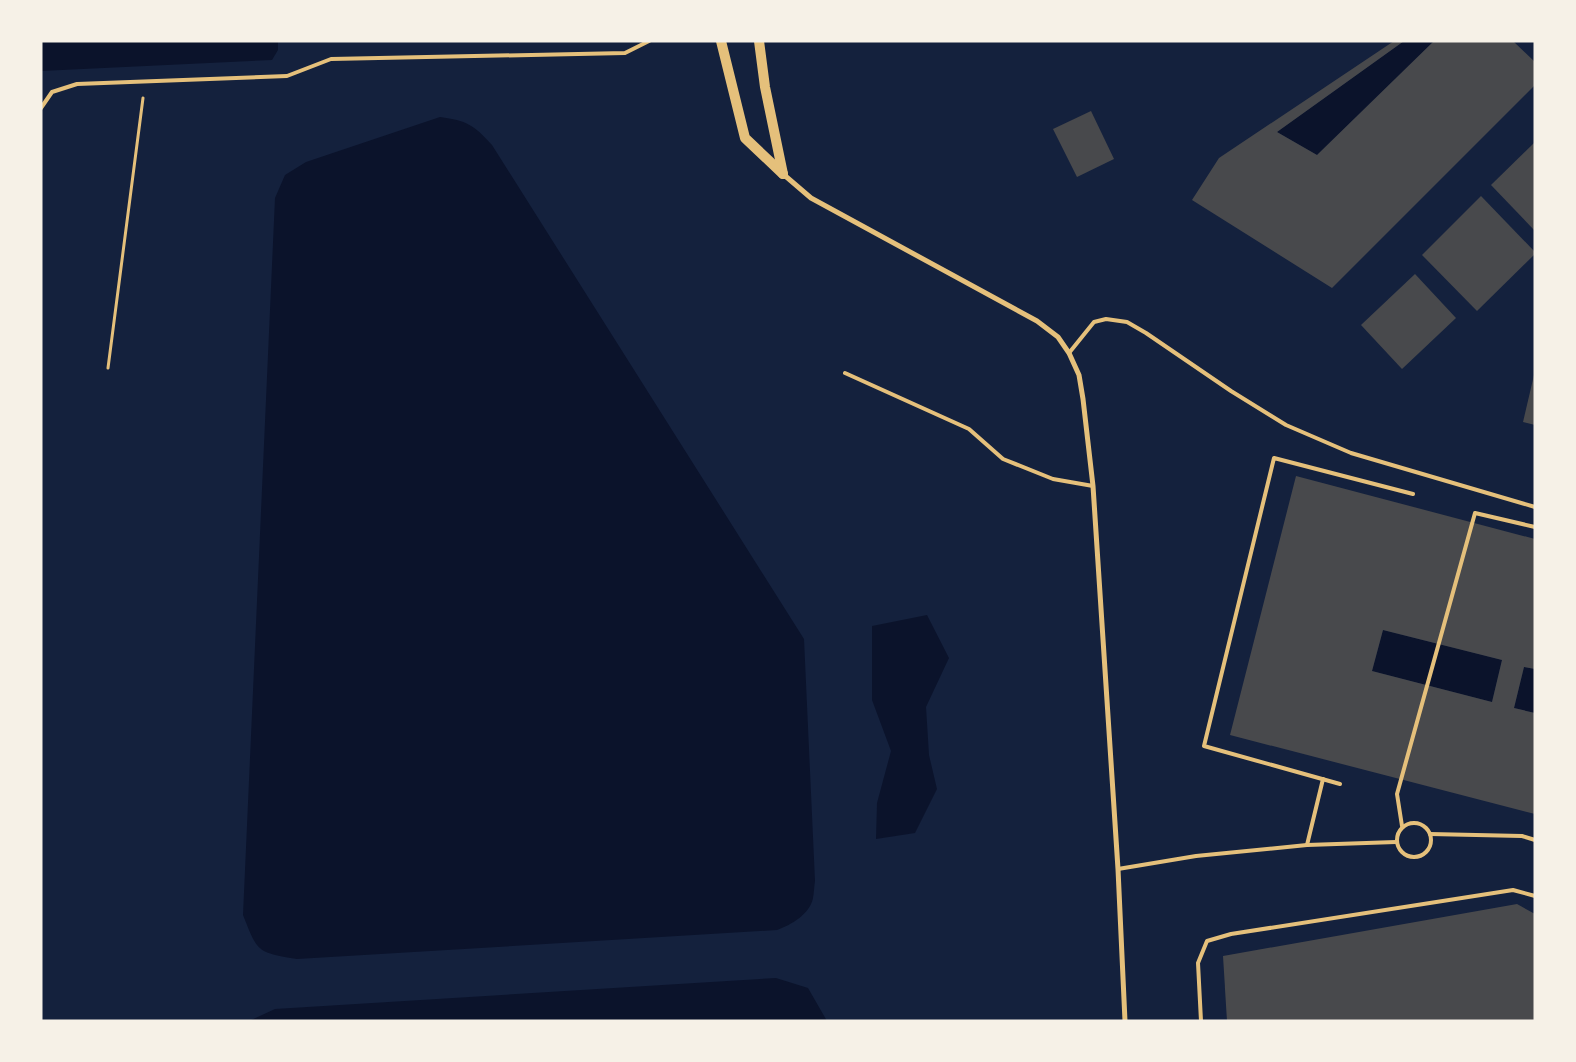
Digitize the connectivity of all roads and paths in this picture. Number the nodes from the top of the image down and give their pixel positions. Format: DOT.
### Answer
graph roads {
  1 [pos="649,41"];
  2 [pos="721,41"];
  3 [pos="759,41"];
  4 [pos="146,82"];
  5 [pos="41,108"];
  6 [pos="783,174"];
  7 [pos="1069,353"];
  8 [pos="108,368"];
  9 [pos="845,373"];
  10 [pos="1093,486"];
  11 [pos="1413,494"];
  12 [pos="1535,507"];
  13 [pos="1535,527"];
  14 [pos="1323,779"];
  15 [pos="1340,784"];
  16 [pos="1402,826"];
  17 [pos="1430,834"];
  18 [pos="1535,840"];
  19 [pos="1396,842"];
  20 [pos="1307,845"];
  21 [pos="1118,869"];
  22 [pos="1535,896"];
  23 [pos="1125,1021"];
  24 [pos="1201,1021"];
  1 -- 4 [label="lane"];
  2 -- 6 [label="main road"];
  3 -- 6 [label="main road"];
  4 -- 5 [label="lane"];
  4 -- 8 [label="path"];
  6 -- 7 [label="street"];
  7 -- 10 [label="street"];
  7 -- 12 [label="lane"];
  9 -- 10 [label="lane"];
  10 -- 21 [label="street"];
  11 -- 14 [label="lane"];
  13 -- 16 [label="lane"];
  14 -- 15 [label="lane"];
  14 -- 20 [label="lane"];
  16 -- 17 [label="lane"];
  16 -- 19 [label="lane"];
  17 -- 18 [label="lane"];
  17 -- 19 [label="lane"];
  19 -- 20 [label="lane"];
  20 -- 21 [label="lane"];
  21 -- 23 [label="street"];
  22 -- 24 [label="lane"];
}
